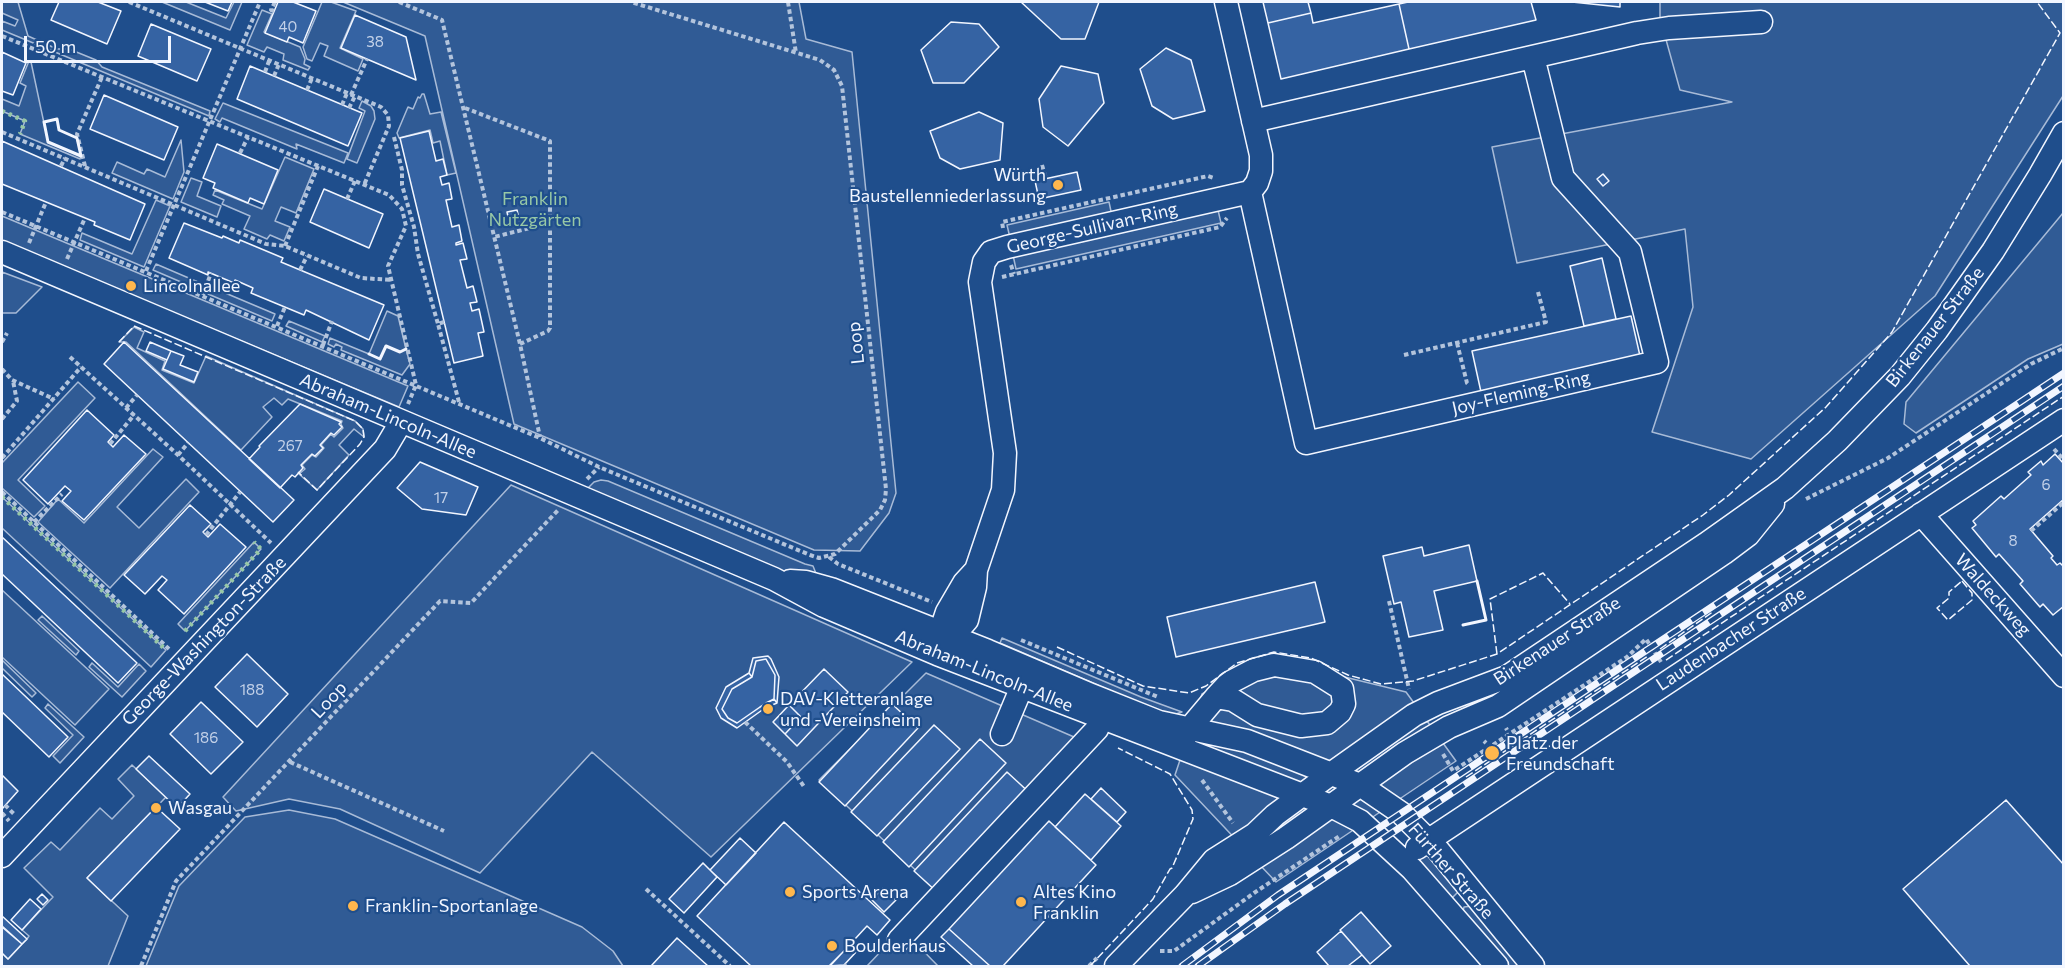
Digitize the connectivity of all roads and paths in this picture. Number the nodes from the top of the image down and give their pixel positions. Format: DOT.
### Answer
graph roads {
  1 [pos="129,2"];
  2 [pos="260,2"];
  3 [pos="274,2"];
  4 [pos="399,2"];
  5 [pos="631,2"];
  6 [pos="788,2"];
  7 [pos="1226,2"];
  8 [pos="274,11"];
  9 [pos="1761,22"];
  10 [pos="2,36"];
  11 [pos="240,49"];
  12 [pos="796,53"];
  13 [pos="1533,57"];
  14 [pos="367,59"];
  15 [pos="269,61"];
  16 [pos="279,64"];
  17 [pos="265,72"];
  18 [pos="274,76"];
  19 [pos="102,77"];
  20 [pos="312,78"];
  21 [pos="307,90"];
  22 [pos="351,95"];
  23 [pos="342,105"];
  24 [pos="349,108"];
  25 [pos="464,108"];
  26 [pos="1253,121"];
  27 [pos="210,122"];
  28 [pos="2,132"];
  29 [pos="2064,133"];
  30 [pos="394,136"];
  31 [pos="248,137"];
  32 [pos="2064,151"];
  33 [pos="240,153"];
  34 [pos="65,158"];
  35 [pos="1042,165"];
  36 [pos="61,166"];
  37 [pos="85,166"];
  38 [pos="318,166"];
  39 [pos="2040,175"];
  40 [pos="1046,179"];
  41 [pos="354,181"];
  42 [pos="364,185"];
  43 [pos="1250,192"];
  44 [pos="347,199"];
  45 [pos="46,202"];
  46 [pos="175,204"];
  47 [pos="2,212"];
  48 [pos="85,218"];
  49 [pos="550,223"];
  50 [pos="36,226"];
  51 [pos="494,237"];
  52 [pos="74,242"];
  53 [pos="285,246"];
  54 [pos="2,252"];
  55 [pos="307,256"];
  56 [pos="300,270"];
  57 [pos="146,271"];
  58 [pos="211,273"];
  59 [pos="59,276"];
  60 [pos="392,280"];
  61 [pos="980,282"];
  62 [pos="1538,292"];
  63 [pos="203,295"];
  64 [pos="285,307"];
  65 [pos="332,321"];
  66 [pos="444,322"];
  67 [pos="438,324"];
  68 [pos="277,326"];
  69 [pos="7,333"];
  70 [pos="2,342"];
  71 [pos="1457,343"];
  72 [pos="520,344"];
  73 [pos="323,345"];
  74 [pos="2064,348"];
  75 [pos="1404,355"];
  76 [pos="70,357"];
  77 [pos="81,367"];
  78 [pos="2,369"];
  79 [pos="12,380"];
  80 [pos="416,385"];
  81 [pos="137,395"];
  82 [pos="54,399"];
  83 [pos="1485,402"];
  84 [pos="459,403"];
  85 [pos="126,408"];
  86 [pos="134,415"];
  87 [pos="2,419"];
  88 [pos="2064,420"];
  89 [pos="401,422"];
  90 [pos="540,438"];
  91 [pos="188,443"];
  92 [pos="110,444"];
  93 [pos="178,455"];
  94 [pos="2,459"];
  95 [pos="1785,488"];
  96 [pos="2,492"];
  97 [pos="240,492"];
  98 [pos="62,494"];
  99 [pos="574,494"];
  100 [pos="230,503"];
  101 [pos="2062,504"];
  102 [pos="1800,505"];
  103 [pos="1921,514"];
  104 [pos="34,522"];
  105 [pos="2031,531"];
  106 [pos="206,535"];
  107 [pos="284,556"];
  108 [pos="828,557"];
  109 [pos="1389,601"];
  110 [pos="944,634"];
  111 [pos="183,662"];
  112 [pos="1662,663"];
  113 [pos="1108,676"];
  114 [pos="2064,676"];
  115 [pos="1026,677"];
  116 [pos="1409,689"];
  117 [pos="1216,697"];
  118 [pos="1168,701"];
  119 [pos="1102,718"];
  120 [pos="745,723"];
  121 [pos="1002,734"];
  122 [pos="1191,751"];
  123 [pos="1442,753"];
  124 [pos="290,762"];
  125 [pos="1332,773"];
  126 [pos="1360,785"];
  127 [pos="805,788"];
  128 [pos="1301,795"];
  129 [pos="1331,806"];
  130 [pos="1233,824"];
  131 [pos="444,831"];
  132 [pos="1427,840"];
  133 [pos="2,856"];
  134 [pos="1400,860"];
  135 [pos="1285,872"];
  136 [pos="646,889"];
  137 [pos="1470,892"];
  138 [pos="1185,895"];
  139 [pos="1449,911"];
  140 [pos="899,939"];
  141 [pos="1122,959"];
  142 [pos="141,966"];
  143 [pos="730,966"];
  144 [pos="1497,966"];
  145 [pos="1533,966"];
  1 -- 11 [label="path"];
  2 -- 11 [label="path"];
  3 -- 8 [label="path"];
  4 -- 25 [label="path"];
  5 -- 12 [label="path, Loop"];
  6 -- 12 [label="path"];
  7 -- 26 [label="street"];
  9 -- 13 [label="street"];
  10 -- 19 [label="path"];
  11 -- 15 [label="path"];
  11 -- 27 [label="path"];
  12 -- 108 [label="path, Loop"];
  13 -- 26 [label="street"];
  13 -- 83 [label="street, Joy-Fleming-Ring"];
  14 -- 22 [label="path"];
  15 -- 16 [label="path"];
  15 -- 17 [label="path"];
  16 -- 18 [label="path"];
  16 -- 20 [label="path"];
  19 -- 27 [label="path"];
  19 -- 37 [label="path"];
  20 -- 21 [label="path"];
  20 -- 22 [label="path"];
  22 -- 23 [label="path"];
  22 -- 24 [label="path"];
  22 -- 42 [label="path"];
  25 -- 49 [label="path"];
  25 -- 51 [label="path"];
  26 -- 43 [label="street"];
  27 -- 31 [label="path"];
  27 -- 46 [label="path"];
  28 -- 34 [label="path"];
  29 -- 39 [label="street, Birkenauer Straße"];
  30 -- 67 [label="path"];
  31 -- 33 [label="path"];
  31 -- 38 [label="path"];
  32 -- 39 [label="street, Birkenauer Straße"];
  34 -- 36 [label="path"];
  34 -- 37 [label="path"];
  35 -- 40 [label="path"];
  37 -- 46 [label="path"];
  38 -- 41 [label="path"];
  38 -- 53 [label="path"];
  39 -- 95 [label="street, Birkenauer Straße"];
  41 -- 42 [label="path"];
  41 -- 44 [label="path"];
  42 -- 60 [label="path"];
  43 -- 61 [label="path"];
  43 -- 61 [label="street, George-Sullivan-Ring"];
  43 -- 83 [label="street, Joy-Fleming-Ring"];
  45 -- 50 [label="path"];
  46 -- 53 [label="path"];
  46 -- 57 [label="path"];
  47 -- 50 [label="path"];
  48 -- 52 [label="path"];
  49 -- 51 [label="path"];
  49 -- 72 [label="path"];
  50 -- 52 [label="path"];
  51 -- 72 [label="path"];
  52 -- 57 [label="path"];
  52 -- 59 [label="path"];
  53 -- 55 [label="path"];
  54 -- 59 [label="street, Abraham-Lincoln-Allee"];
  55 -- 56 [label="path"];
  55 -- 60 [label="path"];
  57 -- 63 [label="path"];
  58 -- 63 [label="path"];
  59 -- 89 [label="street, Abraham-Lincoln-Allee"];
  60 -- 80 [label="path"];
  61 -- 110 [label="street, George-Sullivan-Ring"];
  62 -- 71 [label="path"];
  63 -- 68 [label="path"];
  64 -- 68 [label="path"];
  65 -- 73 [label="path"];
  66 -- 67 [label="path"];
  67 -- 84 [label="path"];
  68 -- 73 [label="path"];
  69 -- 70 [label="path"];
  71 -- 75 [label="path"];
  71 -- 83 [label="path"];
  72 -- 90 [label="path"];
  73 -- 80 [label="path"];
  74 -- 102 [label="path"];
  76 -- 77 [label="path"];
  77 -- 82 [label="path"];
  77 -- 85 [label="path"];
  78 -- 79 [label="path"];
  79 -- 82 [label="path"];
  79 -- 87 [label="path"];
  80 -- 84 [label="path"];
  80 -- 89 [label="path"];
  81 -- 85 [label="path"];
  82 -- 94 [label="path"];
  84 -- 90 [label="path"];
  85 -- 86 [label="path"];
  86 -- 92 [label="path"];
  86 -- 93 [label="path"];
  88 -- 103 [label="street, Laudenbacher Straße"];
  89 -- 99 [label="street, Abraham-Lincoln-Allee"];
  89 -- 107 [label="street, George-Washington-Straße"];
  90 -- 108 [label="path"];
  91 -- 93 [label="path"];
  93 -- 100 [label="path"];
  95 -- 125 [label="street, Birkenauer Straße"];
  95 -- 126 [label="street, Birkenauer Straße"];
  96 -- 104 [label="path"];
  97 -- 100 [label="path"];
  98 -- 104 [label="path"];
  99 -- 110 [label="street, Abraham-Lincoln-Allee"];
  99 -- 124 [label="path, Loop"];
  100 -- 106 [label="path"];
  100 -- 107 [label="path"];
  101 -- 105 [label="path"];
  103 -- 114 [label="street, Waldeckweg"];
  103 -- 132 [label="street, Laudenbacher Straße"];
  104 -- 111 [label="path"];
  107 -- 111 [label="street, George-Washington-Straße"];
  108 -- 110 [label="path"];
  109 -- 116 [label="path"];
  110 -- 115 [label="street, Abraham-Lincoln-Allee"];
  111 -- 133 [label="street, George-Washington-Straße"];
  112 -- 123 [label="path"];
  113 -- 118 [label="path"];
  115 -- 119 [label="street, Abraham-Lincoln-Allee"];
  115 -- 121 [label="street"];
  115 -- 122 [label="street, Abraham-Lincoln-Allee"];
  117 -- 117 [label="street"];
  117 -- 122 [label="street"];
  119 -- 122 [label="street, Abraham-Lincoln-Allee"];
  119 -- 140 [label="street"];
  120 -- 127 [label="path"];
  122 -- 125 [label="street, Fürther Straße"];
  122 -- 128 [label="street, Fürther Straße"];
  122 -- 130 [label="path"];
  124 -- 131 [label="path"];
  124 -- 142 [label="path, Loop"];
  125 -- 126 [label="street, Fürther Straße"];
  125 -- 128 [label="street, Birkenauer Straße"];
  126 -- 129 [label="street, Birkenauer Straße"];
  126 -- 132 [label="street, Fürther Straße"];
  128 -- 129 [label="street, Fürther Straße"];
  128 -- 138 [label="street, Birkenauer Straße"];
  129 -- 134 [label="street, Fürther Straße"];
  129 -- 138 [label="street, Birkenauer Straße"];
  132 -- 134 [label="street, Laudenbacher Straße"];
  132 -- 137 [label="street, Fürther Straße"];
  134 -- 139 [label="street, Fürther Straße"];
  135 -- 141 [label="path"];
  136 -- 143 [label="path"];
  137 -- 139 [label="street"];
  137 -- 145 [label="street, Fürther Straße"];
  138 -- 141 [label="street, Birkenauer Straße"];
  139 -- 144 [label="street, Fürther Straße"];
}
